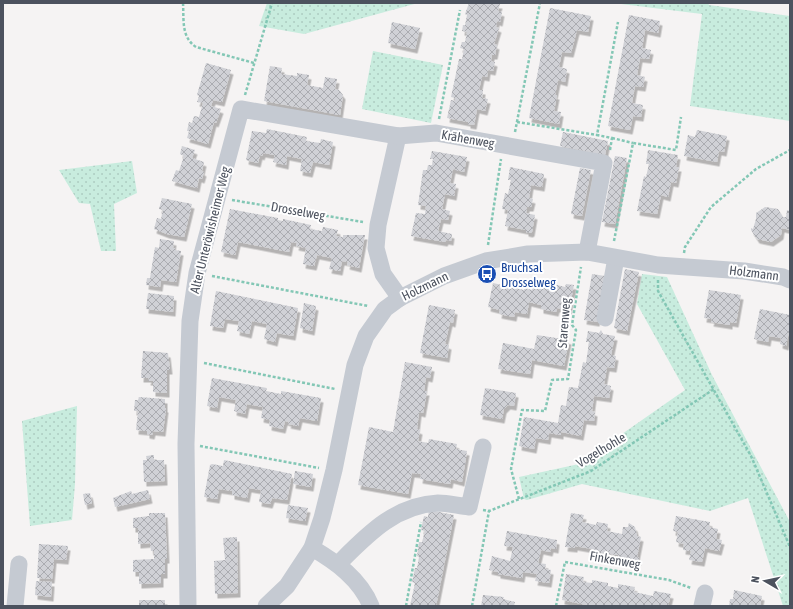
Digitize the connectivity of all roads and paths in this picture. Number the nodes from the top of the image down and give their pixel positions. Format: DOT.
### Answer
graph roads {
  1 [pos="183,3"];
  2 [pos="272,3"];
  3 [pos="540,3"];
  4 [pos="460,10"];
  5 [pos="618,22"];
  6 [pos="254,63"];
  7 [pos="241,108"];
  8 [pos="681,117"];
  9 [pos="517,122"];
  10 [pos="436,133"];
  11 [pos="597,135"];
  12 [pos="398,136"];
  13 [pos="612,138"];
  14 [pos="633,142"];
  15 [pos="507,145"];
  16 [pos="790,150"];
  17 [pos="604,163"];
  18 [pos="218,197"];
  19 [pos="378,225"];
  20 [pos="587,252"];
  21 [pos="614,258"];
  22 [pos="486,261"];
  23 [pos="681,267"];
  24 [pos="197,274"];
  25 [pos="790,280"];
  26 [pos="658,291"];
  27 [pos="400,298"];
  28 [pos="385,309"];
  29 [pos="605,318"];
  30 [pos="188,360"];
  31 [pos="714,389"];
  32 [pos="349,391"];
  33 [pos="186,444"];
  34 [pos="483,447"];
  35 [pos="334,470"];
  36 [pos="519,499"];
  37 [pos="424,505"];
  38 [pos="790,547"];
  39 [pos="312,548"];
  40 [pos="19,564"];
  41 [pos="338,564"];
  42 [pos="703,599"];
  43 [pos="15,606"];
  44 [pos="188,606"];
  45 [pos="266,606"];
  46 [pos="371,606"];
  47 [pos="406,606"];
  48 [pos="472,606"];
  49 [pos="556,606"];
  1 -- 6 [label="path"];
  2 -- 6 [label="path"];
  3 -- 9 [label="path"];
  4 -- 10 [label="path"];
  5 -- 11 [label="path"];
  6 -- 7 [label="path"];
  7 -- 12 [label="street, Krähenweg"];
  7 -- 18 [label="street, Alter Unteröwisheimer Weg"];
  8 -- 14 [label="path"];
  9 -- 11 [label="path"];
  9 -- 15 [label="path"];
  10 -- 12 [label="street, Krähenweg"];
  10 -- 15 [label="street, Krähenweg"];
  11 -- 13 [label="path"];
  12 -- 19 [label="street"];
  13 -- 14 [label="path"];
  13 -- 17 [label="path"];
  14 -- 21 [label="path"];
  15 -- 17 [label="street, Krähenweg"];
  15 -- 22 [label="path"];
  16 -- 23 [label="path"];
  17 -- 20 [label="street"];
  18 -- 19 [label="path, Drosselweg"];
  18 -- 24 [label="street, Alter Unteröwisheimer Weg"];
  19 -- 27 [label="street"];
  20 -- 21 [label="street, Holzmann"];
  20 -- 22 [label="street, Holzmann"];
  20 -- 36 [label="path, Starenweg"];
  21 -- 23 [label="street, Holzmann"];
  21 -- 29 [label="street"];
  22 -- 27 [label="street, Holzmann"];
  23 -- 25 [label="street, Holzmann"];
  24 -- 28 [label="path"];
  24 -- 30 [label="street, Alter Unteröwisheimer Weg"];
  26 -- 31 [label="path"];
  27 -- 28 [label="street, Holzmann"];
  28 -- 32 [label="street, Holzmann"];
  30 -- 32 [label="path"];
  30 -- 33 [label="street, Alter Unteröwisheimer Weg"];
  31 -- 36 [label="path, Vogelhohle"];
  31 -- 38 [label="path"];
  32 -- 35 [label="street, Holzmann"];
  33 -- 35 [label="path"];
  33 -- 44 [label="street, Alter Unteröwisheimer Weg"];
  34 -- 37 [label="street"];
  35 -- 39 [label="street, Holzmann"];
  36 -- 48 [label="path, Vogelhohle"];
  37 -- 41 [label="street"];
  37 -- 47 [label="path"];
  39 -- 41 [label="street"];
  39 -- 45 [label="street, Holzmann"];
  40 -- 43 [label="street"];
  41 -- 46 [label="street"];
  42 -- 49 [label="path, Finkenweg"];
}
